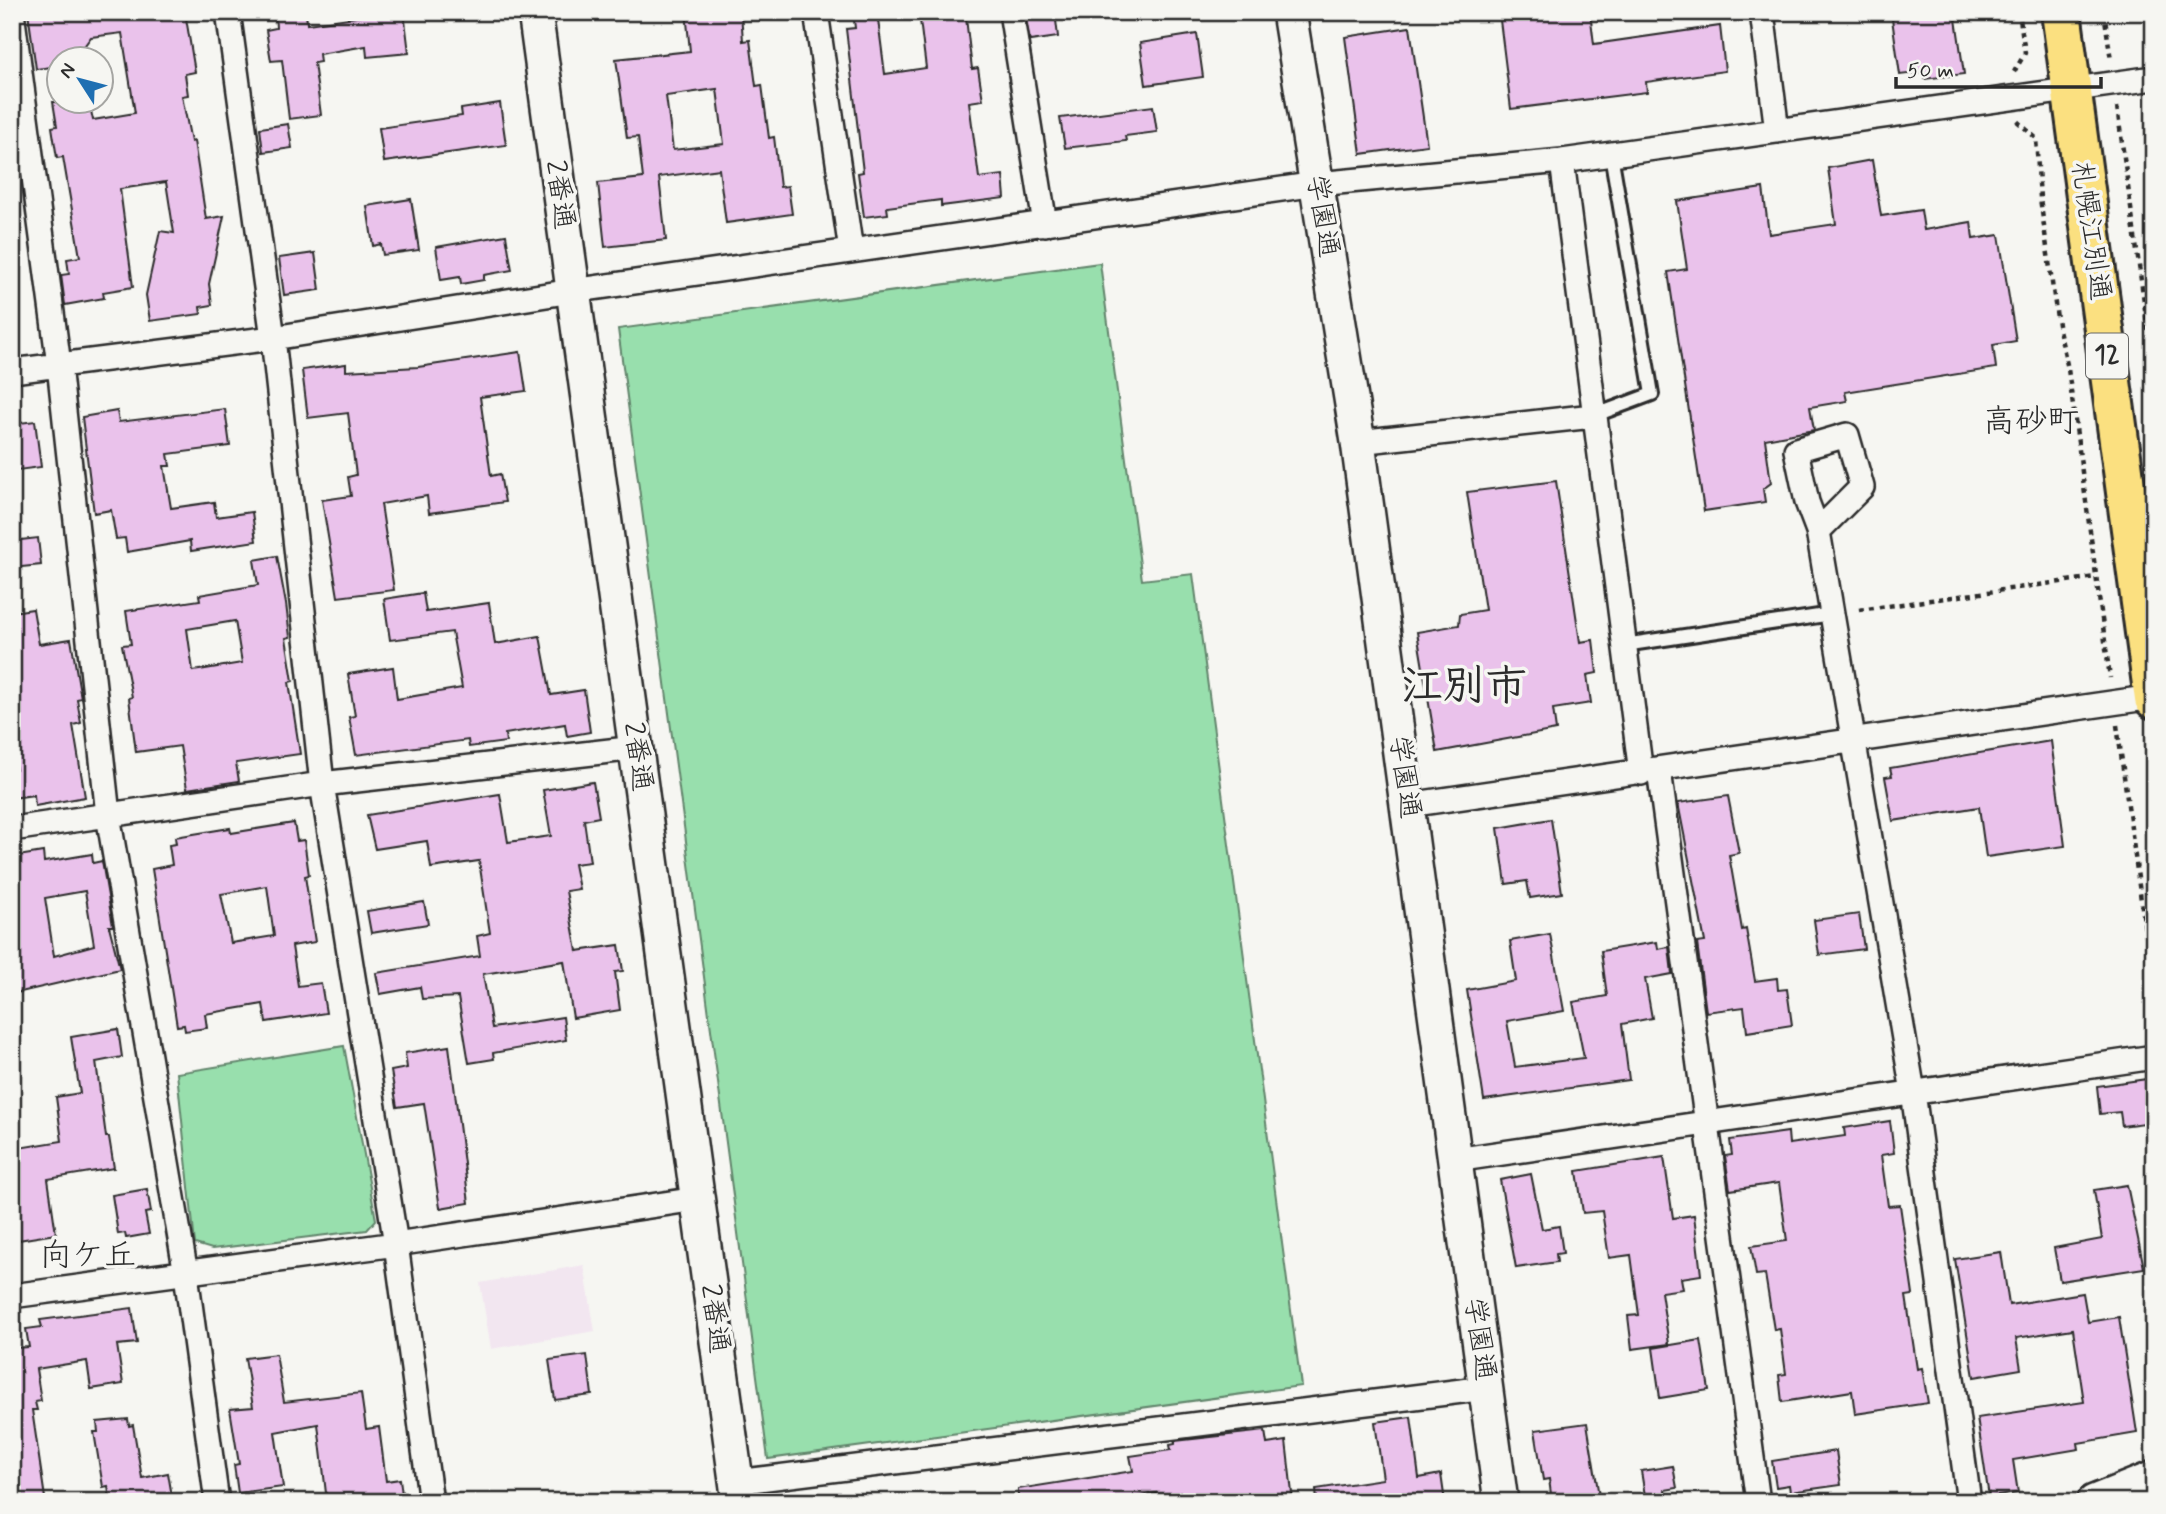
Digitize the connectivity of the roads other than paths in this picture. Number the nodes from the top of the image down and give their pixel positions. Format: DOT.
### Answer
graph roads {
  1 [pos="12,12"];
  2 [pos="228,12"];
  3 [pos="535,12"];
  4 [pos="816,12"];
  5 [pos="1012,12"];
  6 [pos="1289,12"];
  7 [pos="1762,12"];
  8 [pos="2062,12"];
  9 [pos="2154,78"];
  10 [pos="2071,89"];
  11 [pos="1777,131"];
  12 [pos="1611,154"];
  13 [pos="1562,161"];
  14 [pos="1317,184"];
  15 [pos="1045,224"];
  16 [pos="851,251"];
  17 [pos="572,290"];
  18 [pos="273,338"];
  19 [pos="59,365"];
  20 [pos="12,371"];
  21 [pos="1593,416"];
  22 [pos="1358,442"];
  23 [pos="1818,531"];
  24 [pos="2147,601"];
  25 [pos="1832,614"];
  26 [pos="1623,645"];
  27 [pos="2154,698"];
  28 [pos="1852,743"];
  29 [pos="636,748"];
  30 [pos="1650,771"];
  31 [pos="322,784"];
  32 [pos="1408,805"];
  33 [pos="108,815"];
  34 [pos="12,830"];
  35 [pos="2154,1057"];
  36 [pos="1913,1092"];
  37 [pos="1707,1123"];
  38 [pos="1455,1160"];
  39 [pos="697,1199"];
  40 [pos="396,1244"];
  41 [pos="186,1274"];
  42 [pos="12,1296"];
  43 [pos="1486,1388"];
  44 [pos="2154,1478"];
  45 [pos="737,1492"];
  46 [pos="217,1502"];
  47 [pos="431,1502"];
  48 [pos="1501,1502"];
  49 [pos="1758,1502"];
  50 [pos="1969,1502"];
  51 [pos="2094,1502"];
  1 -- 19 [label="street"];
  2 -- 18 [label="street"];
  3 -- 17 [label="street, 2番通"];
  4 -- 16 [label="street"];
  5 -- 15 [label="street"];
  6 -- 14 [label="street, 学園通"];
  7 -- 11 [label="street"];
  8 -- 10 [label="highway, 札幌江別通 / 12"];
  9 -- 10 [label="street"];
  10 -- 11 [label="street"];
  10 -- 24 [label="highway, 札幌江別通 / 12"];
  11 -- 12 [label="street"];
  12 -- 13 [label="street"];
  12 -- 21 [label="lane"];
  13 -- 14 [label="street"];
  13 -- 21 [label="street"];
  14 -- 15 [label="street"];
  14 -- 22 [label="street, 学園通"];
  15 -- 16 [label="street"];
  16 -- 17 [label="street"];
  17 -- 18 [label="street"];
  17 -- 29 [label="street, 2番通"];
  18 -- 19 [label="street"];
  18 -- 31 [label="street"];
  19 -- 20 [label="street"];
  19 -- 33 [label="street"];
  21 -- 22 [label="street"];
  21 -- 26 [label="street"];
  22 -- 32 [label="street, 学園通"];
  23 -- 25 [label="street"];
  24 -- 27 [label="highway, 札幌江別通 / 12"];
  25 -- 26 [label="lane"];
  25 -- 28 [label="street"];
  26 -- 30 [label="street"];
  27 -- 28 [label="street"];
  28 -- 30 [label="street"];
  28 -- 36 [label="street"];
  29 -- 31 [label="street"];
  29 -- 39 [label="street, 2番通"];
  30 -- 32 [label="street"];
  30 -- 37 [label="street"];
  31 -- 33 [label="street"];
  31 -- 40 [label="street"];
  32 -- 38 [label="street, 学園通"];
  33 -- 34 [label="street"];
  33 -- 41 [label="street"];
  35 -- 36 [label="street"];
  36 -- 37 [label="street"];
  36 -- 50 [label="street"];
  37 -- 38 [label="street"];
  37 -- 49 [label="street"];
  38 -- 43 [label="street, 学園通"];
  39 -- 40 [label="street"];
  39 -- 45 [label="street, 2番通"];
  40 -- 41 [label="street"];
  40 -- 47 [label="street"];
  41 -- 42 [label="street"];
  41 -- 46 [label="street"];
  43 -- 45 [label="street"];
  43 -- 48 [label="street, 学園通"];
  44 -- 51 [label="street"];
}
